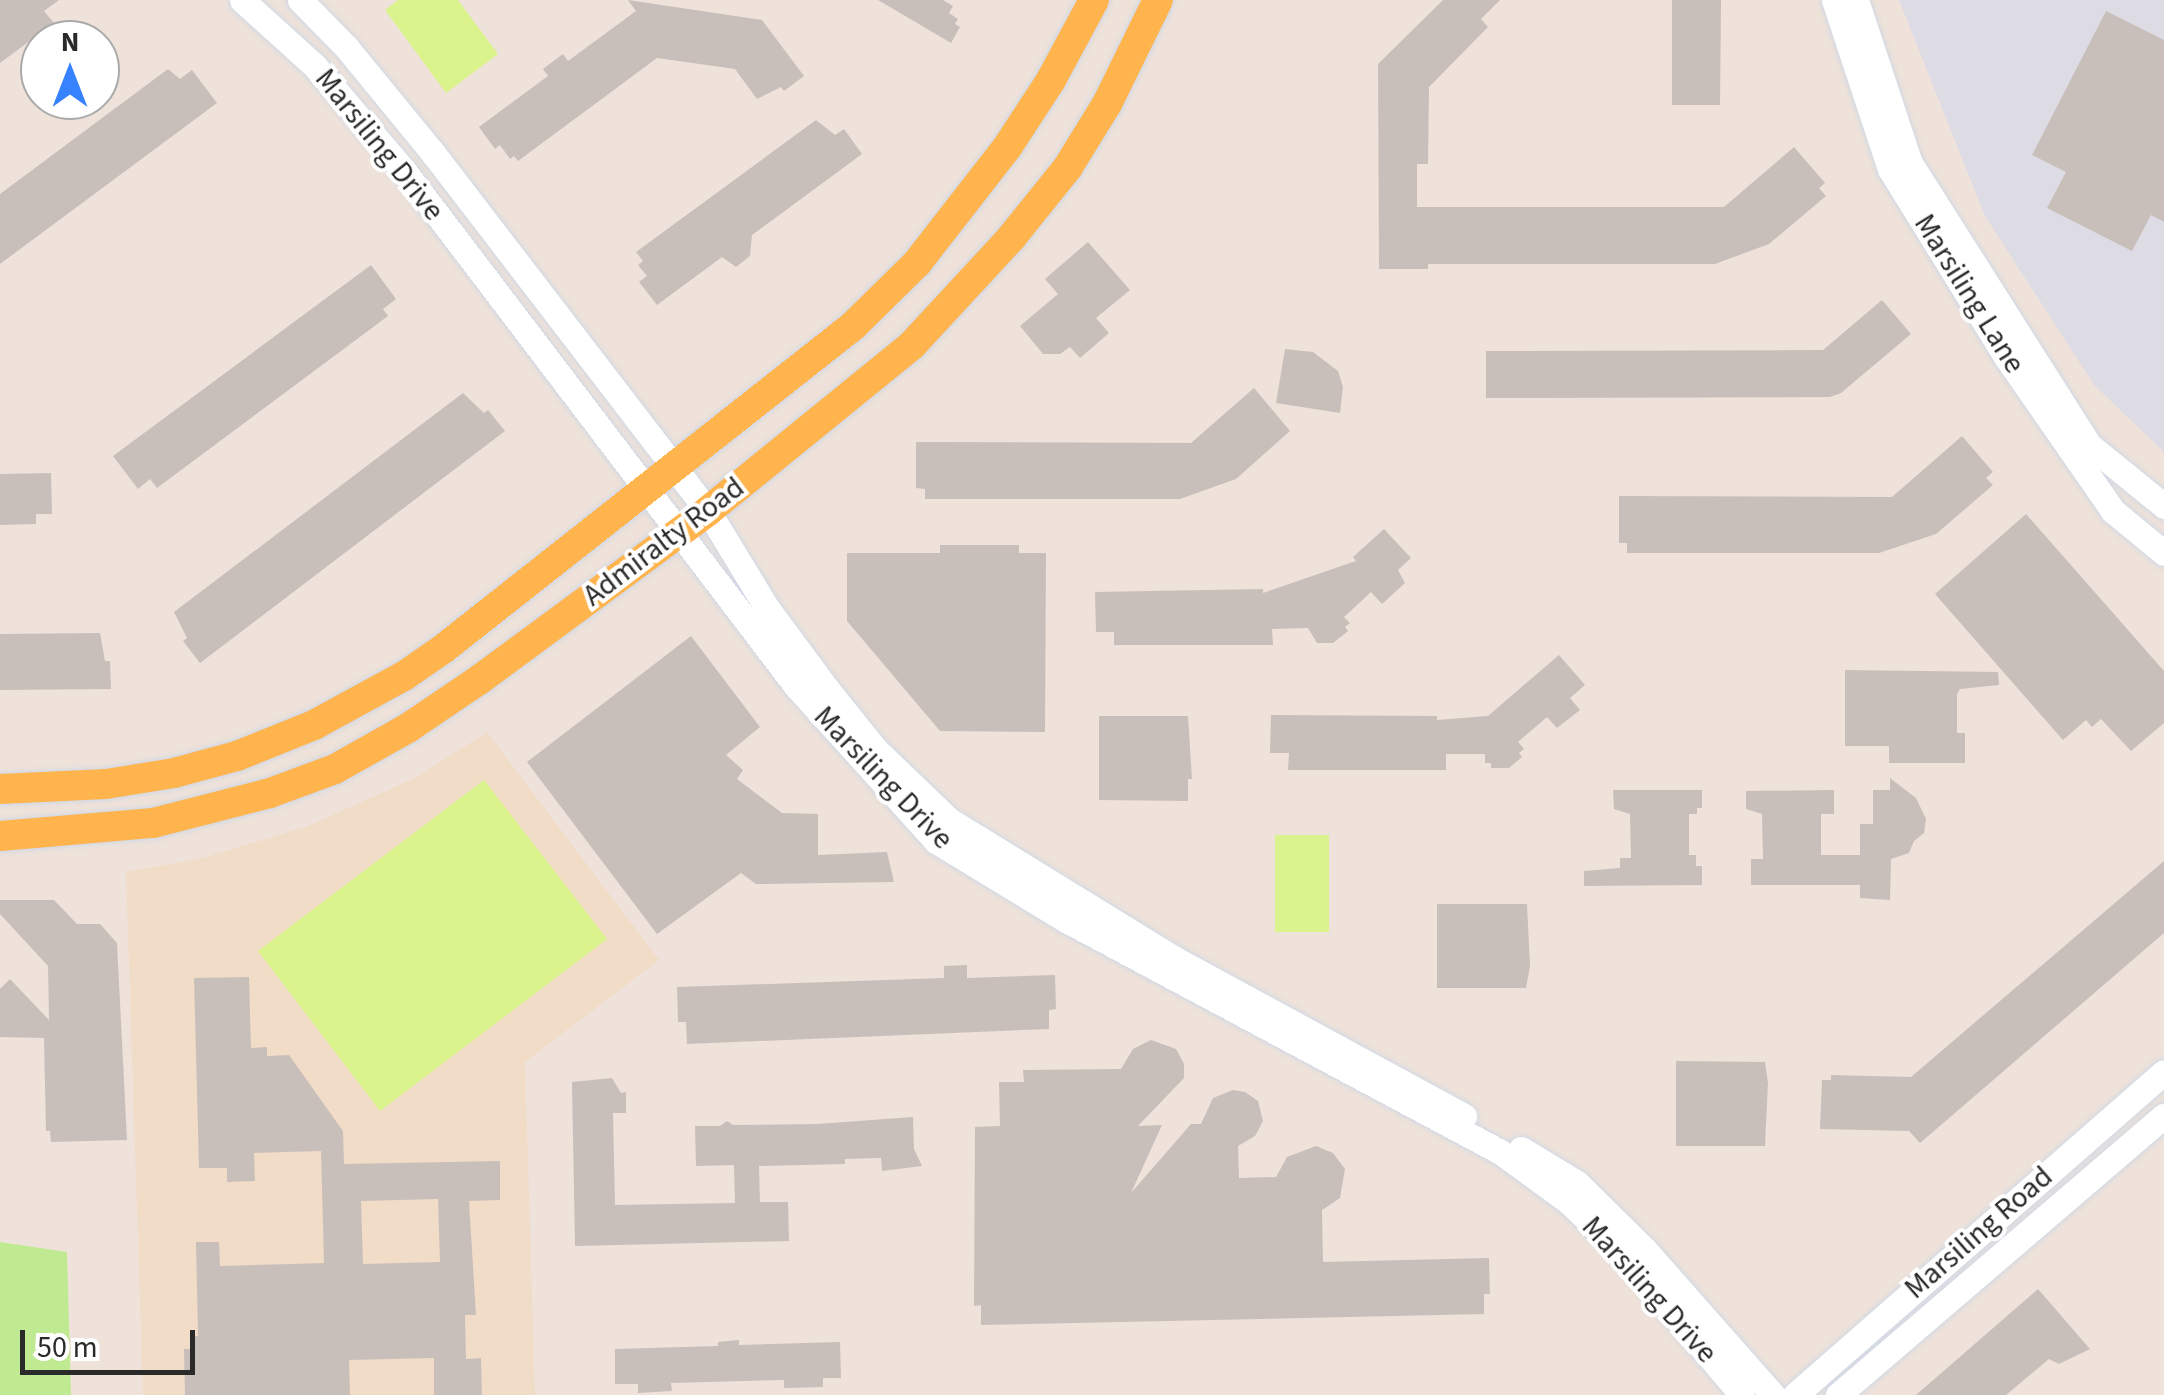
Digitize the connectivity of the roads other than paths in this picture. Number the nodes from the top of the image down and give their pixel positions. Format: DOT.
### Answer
graph roads {
  1 [pos="242,0"];
  2 [pos="300,0"];
  3 [pos="1094,0"];
  4 [pos="1158,0"];
  5 [pos="1834,0"];
  6 [pos="1856,0"];
  7 [pos="673,466"];
  8 [pos="642,490"];
  9 [pos="2164,506"];
  10 [pos="708,510"];
  11 [pos="678,534"];
  12 [pos="2164,553"];
  13 [pos="0,788"];
  14 [pos="0,836"];
  15 [pos="2164,1072"];
  16 [pos="2164,1116"];
  17 [pos="1742,1395"];
  18 [pos="1773,1395"];
  19 [pos="1796,1395"];
  20 [pos="1838,1395"];
  1 -- 8 [label="street, Marsiling Drive"];
  2 -- 7 [label="street, Marsiling Drive"];
  3 -- 7 [label="main road, Admiralty Road"];
  4 -- 10 [label="main road, Admiralty Road"];
  5 -- 12 [label="street, Marsiling Lane"];
  6 -- 9 [label="street, Marsiling Lane"];
  7 -- 8 [label="main road, Admiralty Road"];
  7 -- 10 [label="street, Marsiling Drive"];
  8 -- 11 [label="street, Marsiling Drive"];
  8 -- 13 [label="main road, Admiralty Road"];
  10 -- 11 [label="main road, Admiralty Road"];
  10 -- 18 [label="street, Marsiling Drive"];
  11 -- 14 [label="main road, Admiralty Road"];
  11 -- 17 [label="street, Marsiling Drive"];
  15 -- 19 [label="street, Marsiling Road"];
  16 -- 20 [label="street, Marsiling Road"];
}
